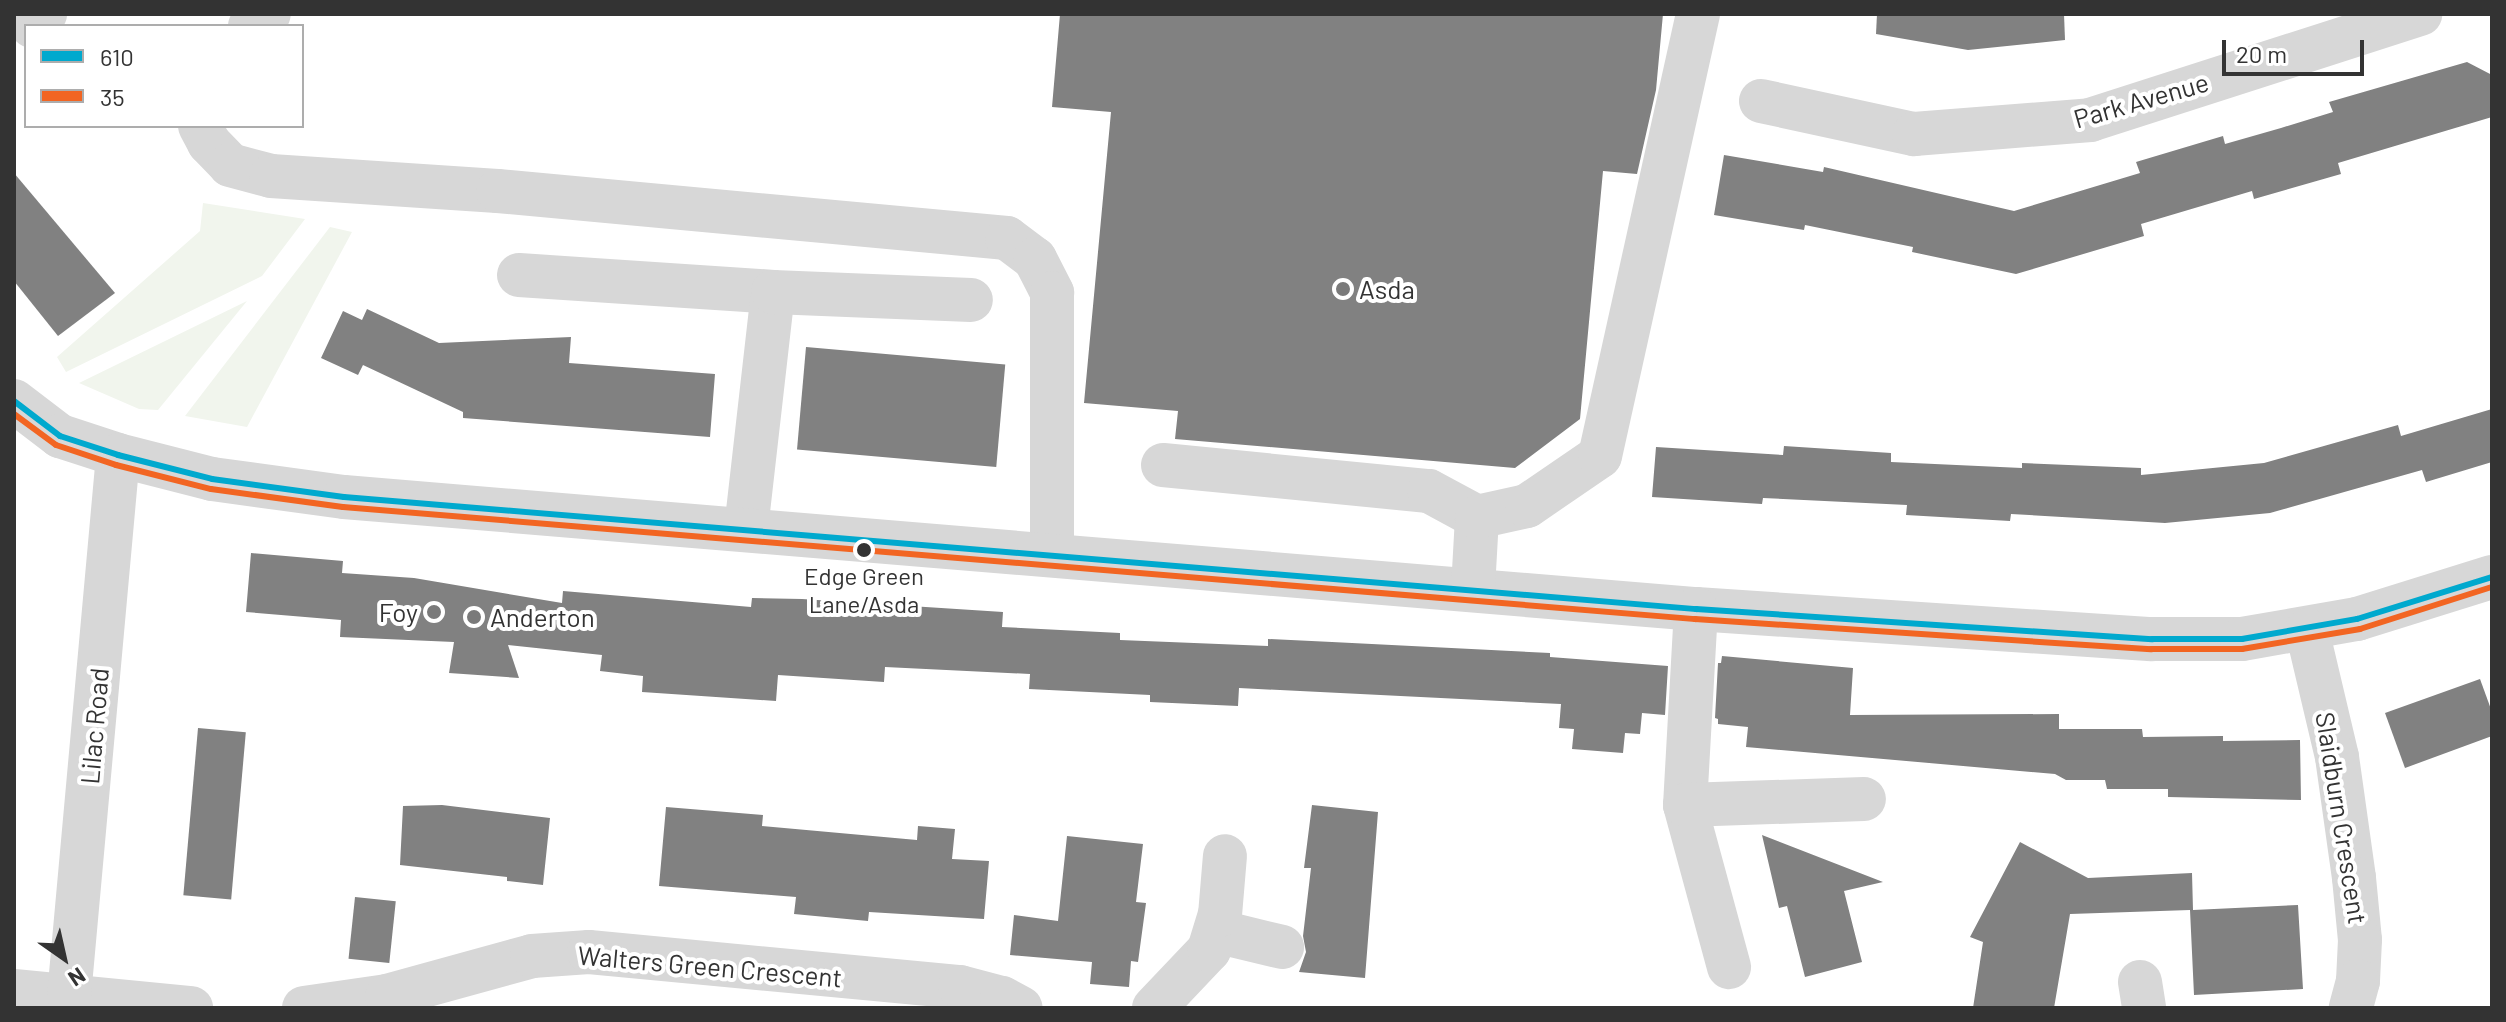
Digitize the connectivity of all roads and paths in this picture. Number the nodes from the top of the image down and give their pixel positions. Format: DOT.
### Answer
graph roads {
  1 [pos="1698,14"];
  2 [pos="2420,14"];
  3 [pos="1761,101"];
  4 [pos="201,128"];
  5 [pos="519,275"];
  6 [pos="773,292"];
  7 [pos="971,300"];
  8 [pos="14,401"];
  9 [pos="118,455"];
  10 [pos="1163,465"];
  11 [pos="1477,517"];
  12 [pos="746,529"];
  13 [pos="1052,555"];
  14 [pos="2492,577"];
  15 [pos="1473,589"];
  16 [pos="1696,609"];
  17 [pos="2307,630"];
  18 [pos="1864,799"];
  19 [pos="1685,805"];
  20 [pos="1225,856"];
  21 [pos="1216,931"];
  22 [pos="1282,947"];
  23 [pos="1729,967"];
  24 [pos="14,991"];
  25 [pos="69,996"];
  26 [pos="191,1008"];
  27 [pos="304,1008"];
  28 [pos="1021,1008"];
  29 [pos="1154,1008"];
  30 [pos="2351,1008"];
  1 -- 11 [label="street"];
  2 -- 3 [label="street, Park Avenue"];
  4 -- 13 [label="street"];
  5 -- 6 [label="street"];
  6 -- 7 [label="street"];
  6 -- 12 [label="street"];
  8 -- 9 [label="street"];
  9 -- 12 [label="street"];
  9 -- 25 [label="street, Lilac Road"];
  10 -- 11 [label="street"];
  11 -- 15 [label="street"];
  12 -- 13 [label="street"];
  13 -- 15 [label="street"];
  14 -- 17 [label="street"];
  15 -- 16 [label="street"];
  16 -- 17 [label="street"];
  16 -- 19 [label="street"];
  17 -- 30 [label="street, Slaidburn Crescent"];
  18 -- 19 [label="street"];
  19 -- 23 [label="street"];
  20 -- 21 [label="street"];
  21 -- 22 [label="street"];
  21 -- 29 [label="street"];
  24 -- 25 [label="street"];
  25 -- 26 [label="street"];
  27 -- 28 [label="street, Walters Green Crescent"];
}
